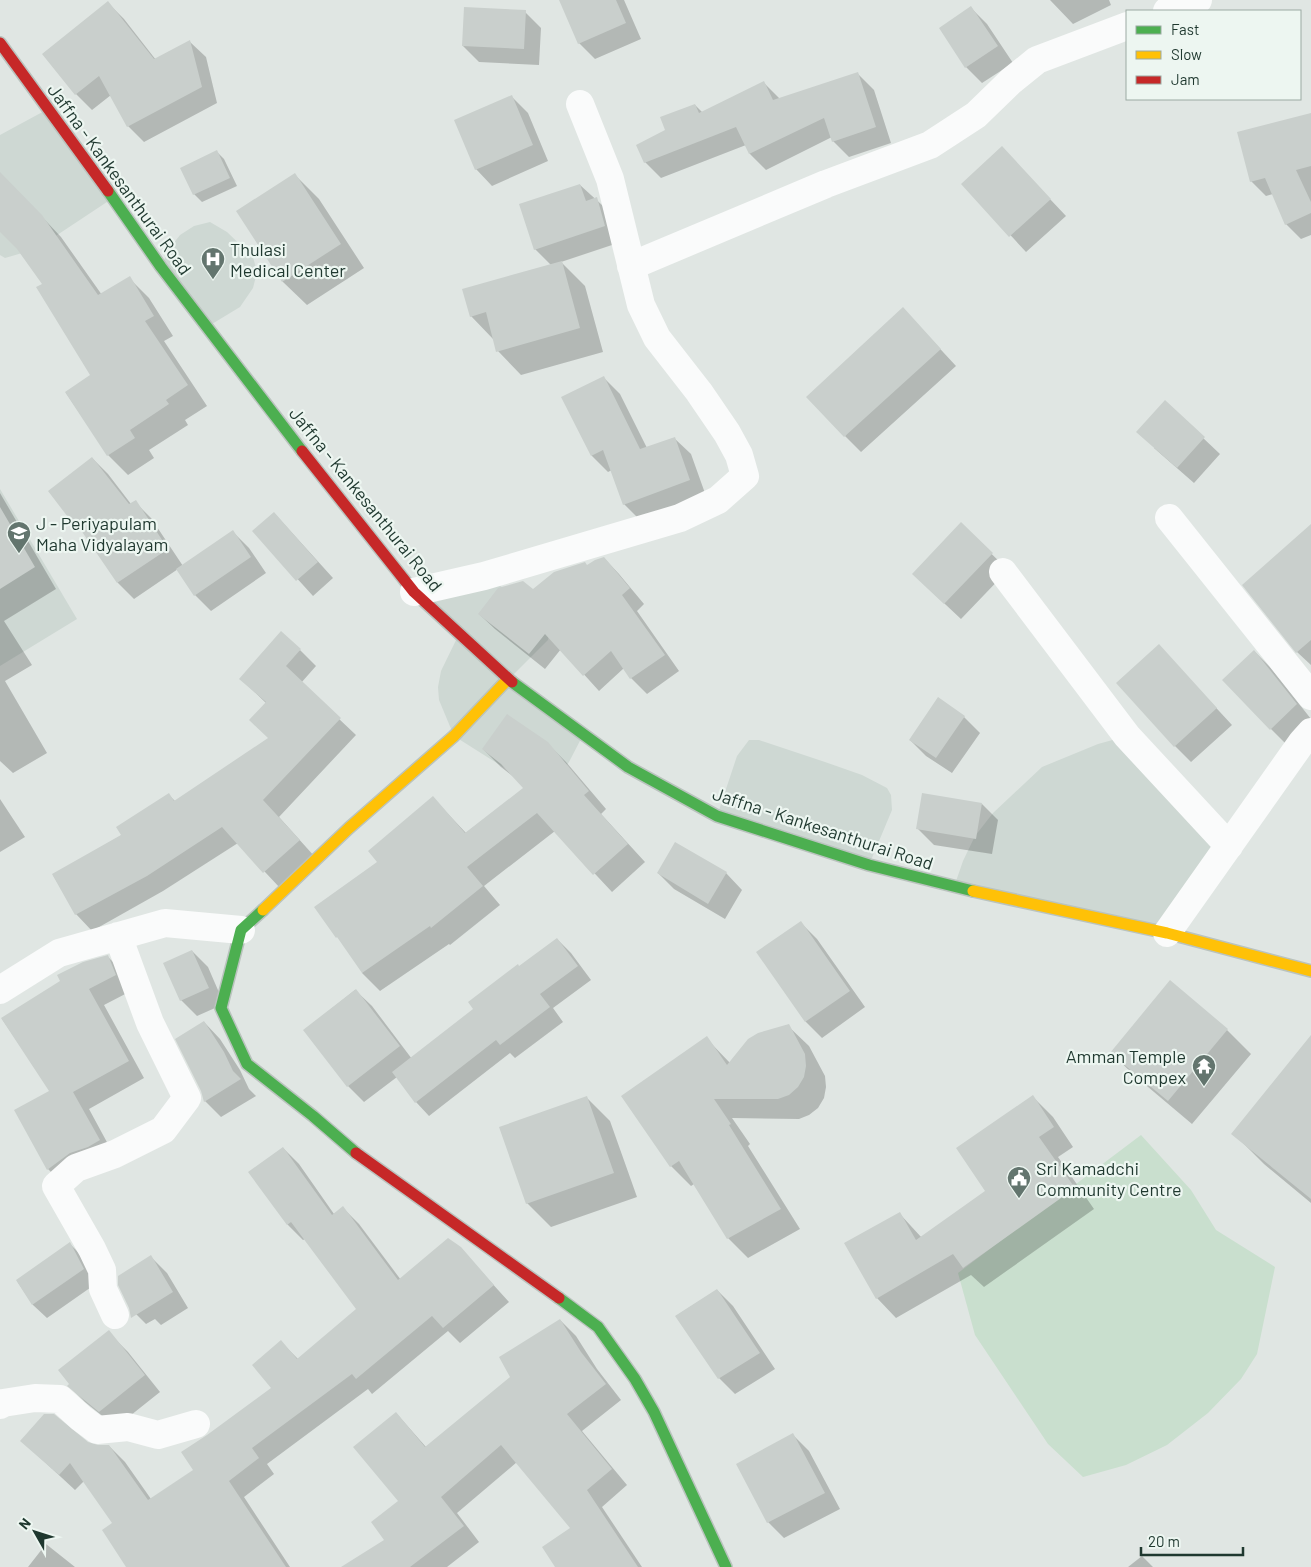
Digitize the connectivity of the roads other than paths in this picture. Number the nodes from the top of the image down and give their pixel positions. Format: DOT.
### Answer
graph roads {
  1 [pos="1198,0"];
  2 [pos="1170,10"];
  3 [pos="1126,26"];
  4 [pos="0,43"];
  5 [pos="580,104"];
  6 [pos="631,266"];
  7 [pos="1169,518"];
  8 [pos="1003,572"];
  9 [pos="414,592"];
  10 [pos="508,679"];
  11 [pos="1311,696"];
  12 [pos="1311,732"];
  13 [pos="1229,846"];
  14 [pos="241,930"];
  15 [pos="1167,933"];
  16 [pos="118,936"];
  17 [pos="1311,971"];
  18 [pos="2,985"];
  19 [pos="115,1315"];
  20 [pos="0,1405"];
  21 [pos="196,1424"];
  22 [pos="726,1567"];
  1 -- 2 [label="street"];
  3 -- 6 [label="street"];
  4 -- 9 [label="main road, Jaffna - Kankesanthurai Road"];
  5 -- 6 [label="street"];
  6 -- 9 [label="street"];
  7 -- 11 [label="street"];
  8 -- 13 [label="street"];
  9 -- 10 [label="main road, Jaffna - Kankesanthurai Road"];
  10 -- 14 [label="main road"];
  10 -- 15 [label="main road, Jaffna - Kankesanthurai Road"];
  12 -- 13 [label="street"];
  13 -- 15 [label="street"];
  14 -- 16 [label="street"];
  14 -- 22 [label="main road"];
  15 -- 17 [label="main road, Jaffna - Kankesanthurai Road"];
  16 -- 18 [label="street"];
  16 -- 19 [label="street"];
  20 -- 21 [label="street"];
}
